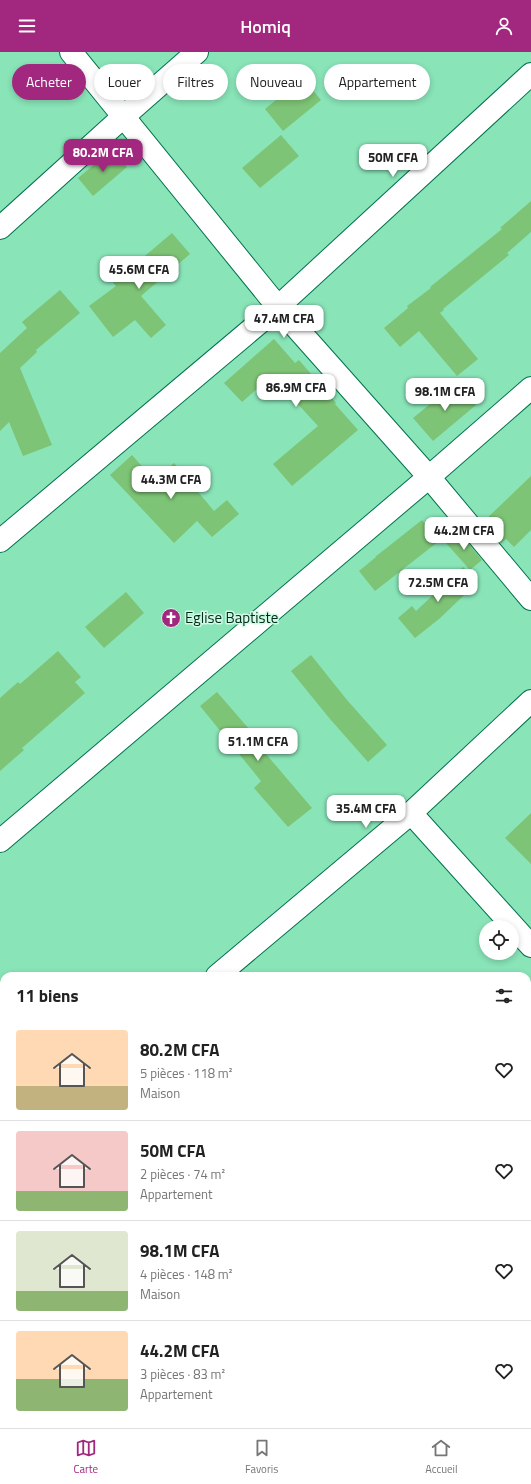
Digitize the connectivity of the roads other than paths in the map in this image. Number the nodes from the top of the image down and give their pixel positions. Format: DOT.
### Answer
graph roads {
  1 [pos="71,52"];
  2 [pos="197,52"];
  3 [pos="531,74"];
  4 [pos="123,117"];
  5 [pos="0,228"];
  6 [pos="278,307"];
  7 [pos="531,388"];
  8 [pos="429,477"];
  9 [pos="0,541"];
  10 [pos="531,599"];
  11 [pos="531,700"];
  12 [pos="411,813"];
  13 [pos="0,841"];
  14 [pos="531,946"];
  15 [pos="222,972"];
  1 -- 4 [label="street"];
  2 -- 4 [label="street"];
  3 -- 6 [label="street"];
  4 -- 5 [label="street"];
  4 -- 6 [label="street"];
  6 -- 8 [label="street"];
  6 -- 9 [label="street"];
  7 -- 8 [label="street"];
  8 -- 10 [label="street"];
  8 -- 13 [label="street"];
  11 -- 12 [label="street"];
  12 -- 14 [label="street"];
  12 -- 15 [label="street"];
}
